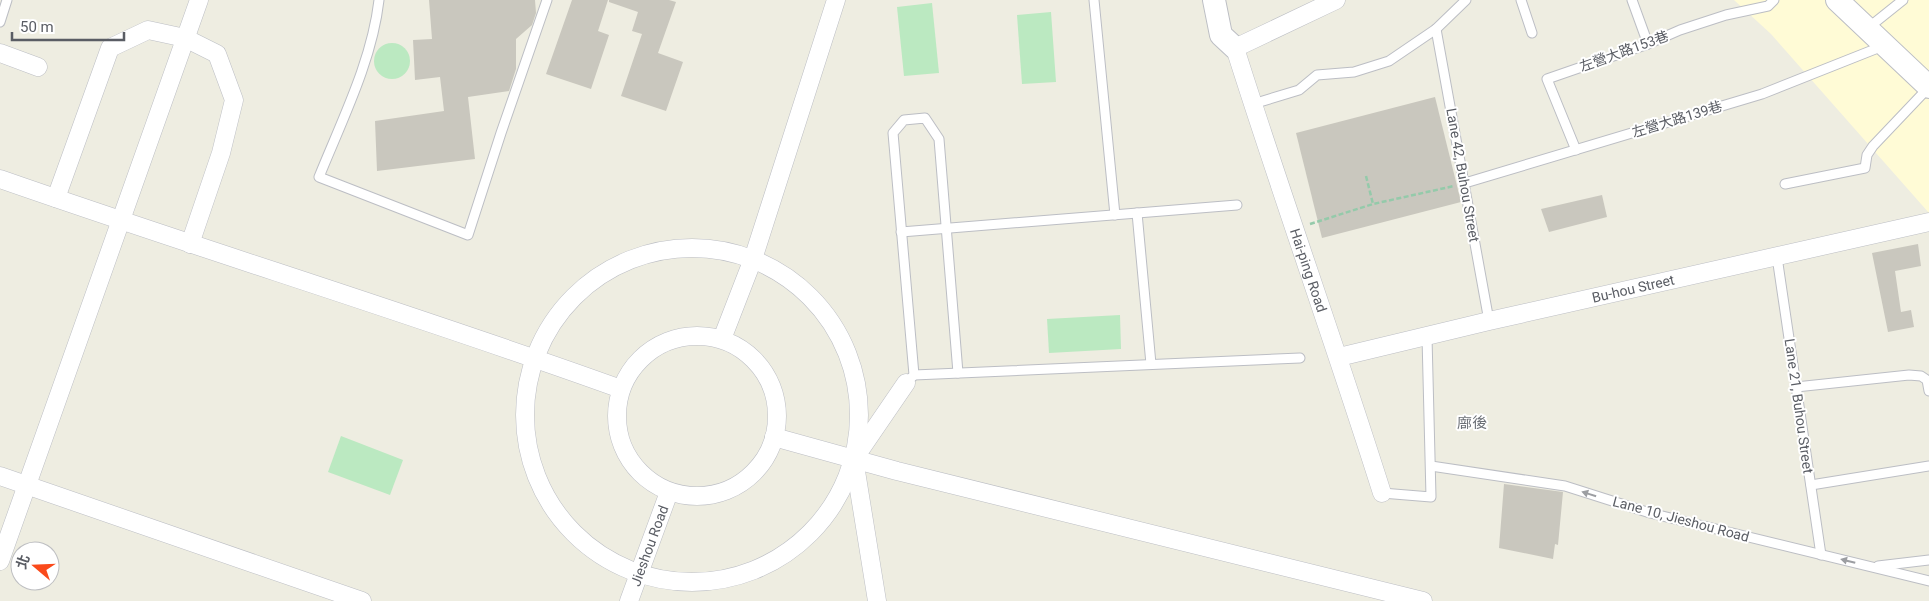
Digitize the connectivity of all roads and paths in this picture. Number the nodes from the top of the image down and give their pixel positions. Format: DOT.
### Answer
graph roads {
  1 [pos="7,0"];
  2 [pos="199,0"];
  3 [pos="379,0"];
  4 [pos="547,0"];
  5 [pos="836,0"];
  6 [pos="1094,0"];
  7 [pos="1214,0"];
  8 [pos="1229,0"];
  9 [pos="1336,0"];
  10 [pos="1466,0"];
  11 [pos="1521,0"];
  12 [pos="1632,0"];
  13 [pos="1774,0"];
  14 [pos="1837,0"];
  15 [pos="1903,0"];
  16 [pos="0,22"];
  17 [pos="1868,28"];
  18 [pos="1436,29"];
  19 [pos="1532,33"];
  20 [pos="185,38"];
  21 [pos="1648,44"];
  22 [pos="1886,45"];
  23 [pos="1235,48"];
  24 [pos="0,53"];
  25 [pos="38,67"];
  26 [pos="1929,87"];
  27 [pos="1253,104"];
  28 [pos="1576,150"];
  29 [pos="1366,176"];
  30 [pos="0,179"];
  31 [pos="1465,183"];
  32 [pos="1785,184"];
  33 [pos="56,198"];
  34 [pos="1373,204"];
  35 [pos="1237,205"];
  36 [pos="1137,213"];
  37 [pos="1115,215"];
  38 [pos="120,221"];
  39 [pos="1929,222"];
  40 [pos="945,229"];
  41 [pos="1294,230"];
  42 [pos="901,232"];
  43 [pos="190,244"];
  44 [pos="1777,257"];
  45 [pos="753,259"];
  46 [pos="1489,321"];
  47 [pos="1427,338"];
  48 [pos="722,340"];
  49 [pos="1340,357"];
  50 [pos="535,358"];
  51 [pos="1300,358"];
  52 [pos="1151,364"];
  53 [pos="958,373"];
  54 [pos="910,379"];
  55 [pos="1796,387"];
  56 [pos="621,389"];
  57 [pos="1929,391"];
  58 [pos="774,437"];
  59 [pos="854,459"];
  60 [pos="1431,466"];
  61 [pos="1929,466"];
  62 [pos="0,476"];
  63 [pos="26,485"];
  64 [pos="1811,485"];
  65 [pos="669,492"];
  66 [pos="1382,493"];
  67 [pos="1821,554"];
  68 [pos="1929,560"];
  69 [pos="0,561"];
  70 [pos="1870,567"];
  71 [pos="638,575"];
  72 [pos="1929,581"];
  73 [pos="362,601"];
  74 [pos="629,601"];
  75 [pos="877,601"];
  76 [pos="1423,601"];
  1 -- 16 [label="lane"];
  2 -- 20 [label="street"];
  3 -- 4 [label="lane"];
  5 -- 45 [label="street"];
  6 -- 37 [label="lane"];
  7 -- 23 [label="street, Hai-ping Road"];
  8 -- 23 [label="street, Hai-ping Road"];
  9 -- 23 [label="street"];
  10 -- 18 [label="lane"];
  11 -- 19 [label="lane"];
  12 -- 21 [label="lane"];
  13 -- 21 [label="lane, 左營大路153巷"];
  14 -- 17 [label="street"];
  15 -- 17 [label="lane"];
  17 -- 22 [label="street"];
  18 -- 27 [label="lane"];
  18 -- 31 [label="lane, Lane 42, Buhou Street"];
  20 -- 33 [label="street"];
  20 -- 38 [label="street"];
  20 -- 43 [label="street"];
  21 -- 28 [label="lane, 左營大路153巷"];
  22 -- 26 [label="street"];
  22 -- 28 [label="lane, 左營大路139巷"];
  23 -- 27 [label="street, Hai-ping Road"];
  24 -- 25 [label="street"];
  26 -- 32 [label="lane"];
  27 -- 41 [label="street, Hai-ping Road"];
  28 -- 31 [label="lane, 左營大路139巷"];
  29 -- 34 [label="path"];
  30 -- 33 [label="street"];
  31 -- 34 [label="path"];
  31 -- 46 [label="lane, Lane 42, Buhou Street"];
  33 -- 38 [label="street"];
  34 -- 41 [label="path"];
  35 -- 36 [label="lane"];
  36 -- 37 [label="lane"];
  36 -- 52 [label="lane"];
  37 -- 40 [label="lane"];
  38 -- 43 [label="street"];
  38 -- 63 [label="street"];
  39 -- 44 [label="street, Bu-hou Street"];
  40 -- 42 [label="lane"];
  40 -- 42 [label="lane"];
  40 -- 53 [label="lane"];
  41 -- 49 [label="street, Hai-ping Road"];
  42 -- 54 [label="lane"];
  43 -- 50 [label="street"];
  44 -- 46 [label="street, Bu-hou Street"];
  44 -- 55 [label="lane, Lane 21, Buhou Street"];
  45 -- 48 [label="street"];
  45 -- 50 [label="street"];
  45 -- 59 [label="street"];
  46 -- 47 [label="street, Bu-hou Street"];
  47 -- 49 [label="street, Bu-hou Street"];
  47 -- 60 [label="lane"];
  48 -- 56 [label="street"];
  48 -- 58 [label="street"];
  49 -- 66 [label="street, Hai-ping Road"];
  50 -- 56 [label="street"];
  50 -- 71 [label="street"];
  51 -- 52 [label="lane"];
  52 -- 53 [label="lane"];
  53 -- 54 [label="lane"];
  54 -- 59 [label="street"];
  55 -- 57 [label="lane"];
  55 -- 64 [label="lane, Lane 21, Buhou Street"];
  56 -- 65 [label="street"];
  58 -- 59 [label="street"];
  58 -- 65 [label="street"];
  59 -- 71 [label="street"];
  59 -- 75 [label="street"];
  59 -- 76 [label="street"];
  60 -- 66 [label="lane"];
  67 -- 60 [label="lane, Lane 10, Jieshou Road, one-way"];
  61 -- 64 [label="lane"];
  62 -- 63 [label="street"];
  63 -- 69 [label="street"];
  63 -- 73 [label="street"];
  64 -- 67 [label="lane, Lane 21, Buhou Street"];
  65 -- 71 [label="street, Jieshou Road"];
  70 -- 67 [label="lane, Lane 10, Jieshou Road, one-way"];
  68 -- 70 [label="lane"];
  70 -- 72 [label="lane, Lane 10, Jieshou Road"];
  71 -- 74 [label="street, Jieshou Road"];
}
